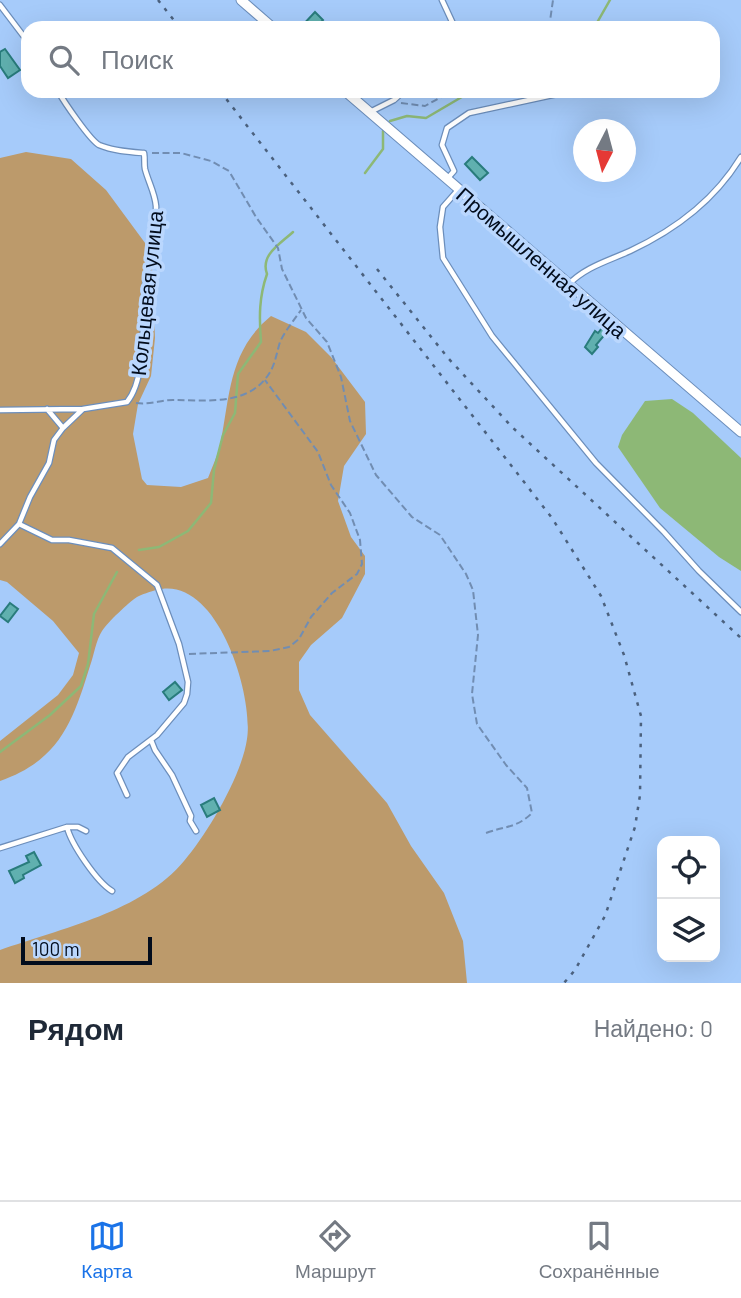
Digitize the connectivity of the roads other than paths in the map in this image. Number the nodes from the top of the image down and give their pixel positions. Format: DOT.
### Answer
graph roads {
  1 [pos="240,0"];
  2 [pos="442,0"];
  3 [pos="0,5"];
  4 [pos="264,21"];
  5 [pos="452,21"];
  6 [pos="21,33"];
  7 [pos="61,98"];
  8 [pos="353,98"];
  9 [pos="396,98"];
  10 [pos="538,98"];
  11 [pos="370,113"];
  12 [pos="741,157"];
  13 [pos="447,179"];
  14 [pos="458,190"];
  15 [pos="569,285"];
  16 [pos="47,408"];
  17 [pos="83,409"];
  18 [pos="0,410"];
  19 [pos="63,428"];
  20 [pos="741,432"];
  21 [pos="19,524"];
  22 [pos="0,544"];
  23 [pos="741,612"];
  24 [pos="151,740"];
  25 [pos="127,795"];
  26 [pos="67,827"];
  27 [pos="86,831"];
  28 [pos="197,831"];
  29 [pos="0,848"];
  30 [pos="112,891"];
  1 -- 4 [label="street"];
  2 -- 5 [label="lane"];
  3 -- 6 [label="lane"];
  7 -- 17 [label="lane, Кольцевая улица"];
  8 -- 11 [label="street, Промышленная улица"];
  9 -- 11 [label="lane"];
  10 -- 13 [label="lane"];
  11 -- 13 [label="street, Промышленная улица"];
  12 -- 15 [label="lane"];
  13 -- 14 [label="street, Промышленная улица"];
  14 -- 15 [label="street, Промышленная улица"];
  14 -- 23 [label="lane"];
  15 -- 20 [label="street, Промышленная улица"];
  16 -- 17 [label="lane, Кольцевая улица"];
  16 -- 18 [label="lane, Кольцевая улица"];
  16 -- 19 [label="lane"];
  17 -- 19 [label="lane"];
  19 -- 21 [label="lane"];
  21 -- 22 [label="lane"];
  21 -- 24 [label="lane"];
  24 -- 25 [label="lane"];
  24 -- 28 [label="lane"];
  26 -- 27 [label="lane"];
  26 -- 29 [label="lane"];
  26 -- 30 [label="lane"];
}
